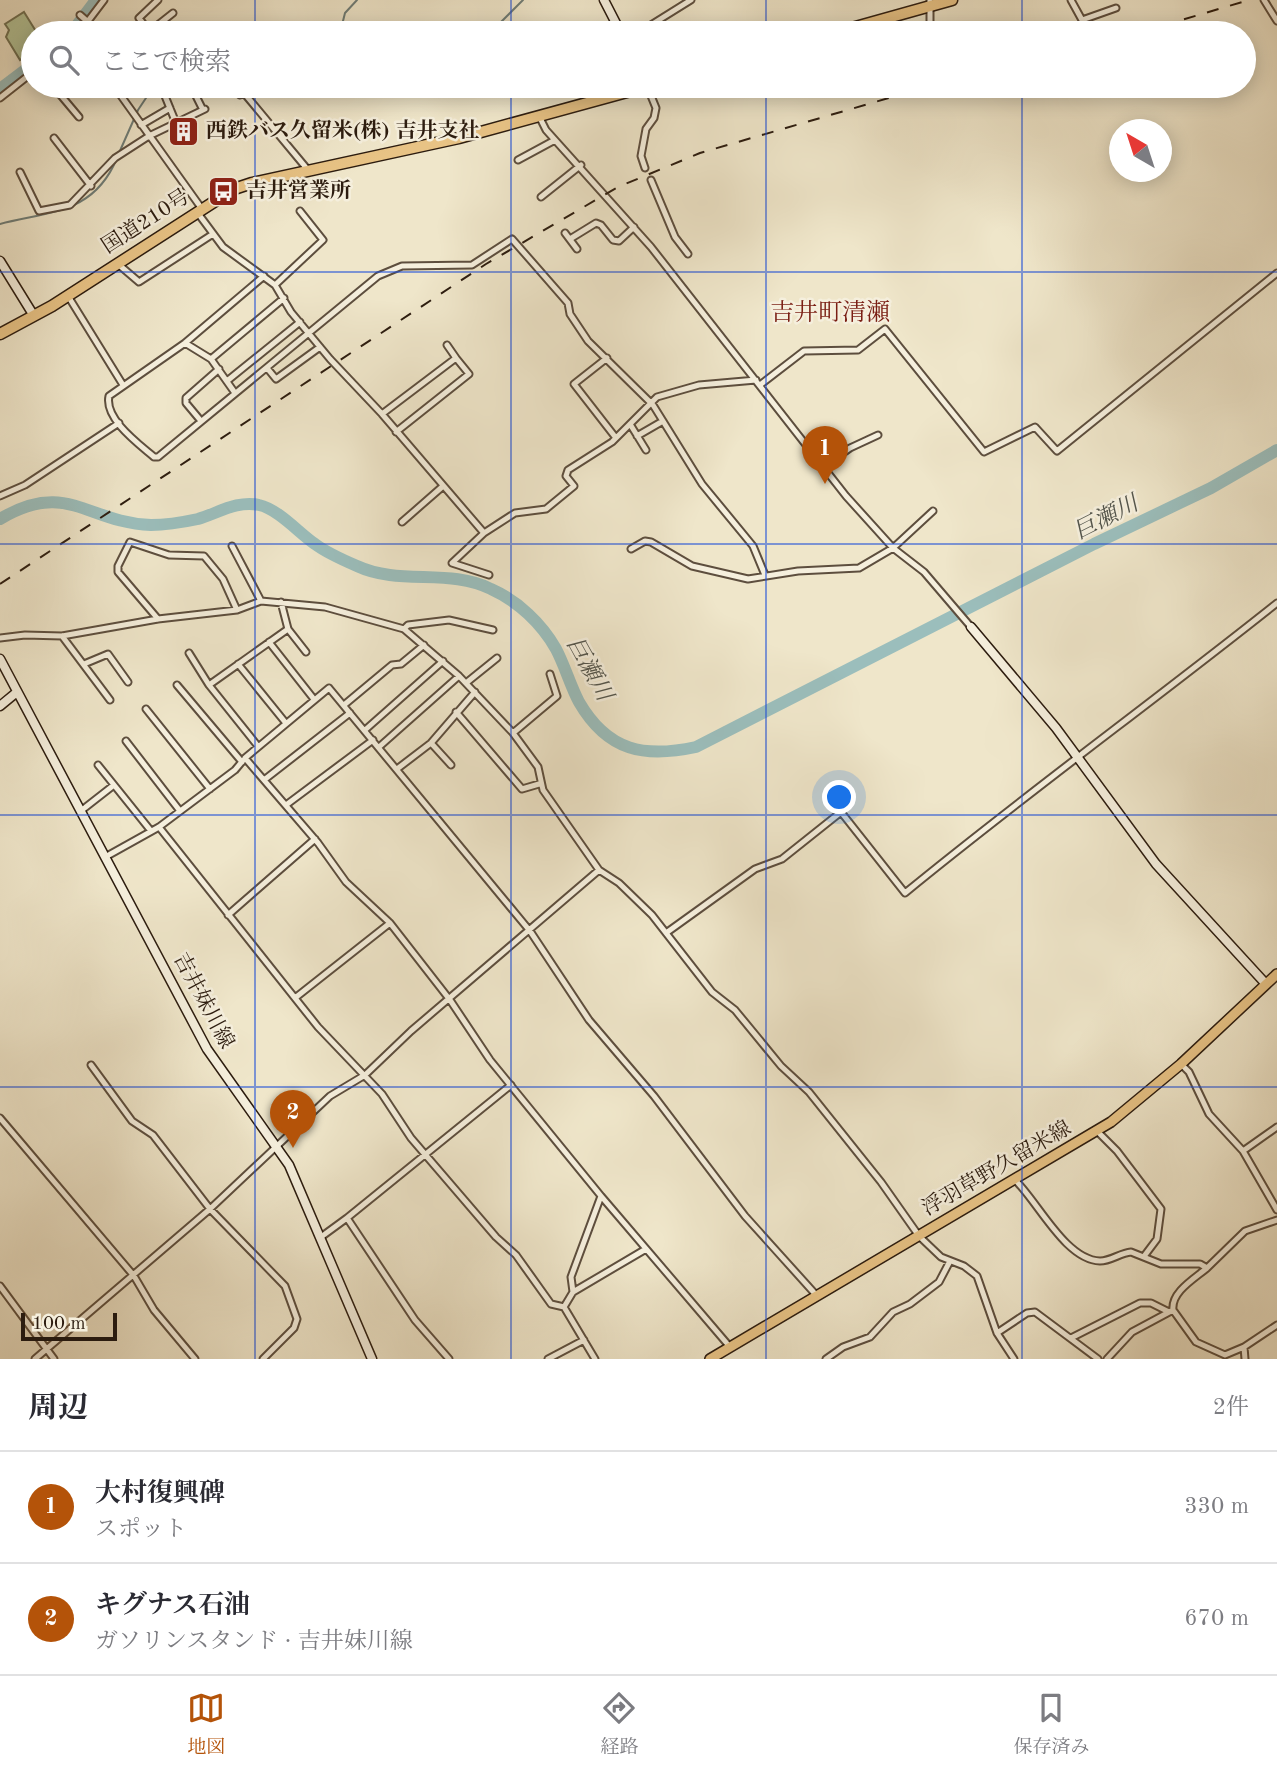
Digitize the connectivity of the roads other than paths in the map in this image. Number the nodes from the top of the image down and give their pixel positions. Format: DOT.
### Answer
graph roads {
  1 [pos="104,0"];
  2 [pos="158,0"];
  3 [pos="604,0"];
  4 [pos="691,0"];
  5 [pos="952,0"];
  6 [pos="1071,0"];
  7 [pos="1264,0"];
  8 [pos="930,3"];
  9 [pos="1116,8"];
  10 [pos="173,13"];
  11 [pos="82,21"];
  12 [pos="141,21"];
  13 [pos="164,21"];
  14 [pos="615,21"];
  15 [pos="657,21"];
  16 [pos="872,21"];
  17 [pos="930,21"];
  18 [pos="1277,21"];
  19 [pos="21,81"];
  20 [pos="0,97"];
  21 [pos="63,98"];
  22 [pos="122,98"];
  23 [pos="166,98"];
  24 [pos="196,98"];
  25 [pos="248,98"];
  26 [pos="607,98"];
  27 [pos="652,98"];
  28 [pos="170,108"];
  29 [pos="79,117"];
  30 [pos="540,118"];
  31 [pos="176,123"];
  32 [pos="141,125"];
  33 [pos="149,136"];
  34 [pos="54,138"];
  35 [pos="555,140"];
  36 [pos="518,160"];
  37 [pos="581,165"];
  38 [pos="645,167"];
  39 [pos="308,170"];
  40 [pos="20,172"];
  41 [pos="651,180"];
  42 [pos="91,186"];
  43 [pos="541,197"];
  44 [pos="200,210"];
  45 [pos="300,212"];
  46 [pos="634,228"];
  47 [pos="565,233"];
  48 [pos="213,234"];
  49 [pos="570,239"];
  50 [pos="577,249"];
  51 [pos="688,254"];
  52 [pos="0,261"];
  53 [pos="118,263"];
  54 [pos="1277,272"];
  55 [pos="264,276"];
  56 [pos="275,285"];
  57 [pos="68,296"];
  58 [pos="284,299"];
  59 [pos="34,316"];
  60 [pos="300,322"];
  61 [pos="0,334"];
  62 [pos="309,334"];
  63 [pos="186,343"];
  64 [pos="447,345"];
  65 [pos="320,347"];
  66 [pos="456,358"];
  67 [pos="607,358"];
  68 [pos="211,359"];
  69 [pos="267,368"];
  70 [pos="219,369"];
  71 [pos="227,381"];
  72 [pos="758,383"];
  73 [pos="123,384"];
  74 [pos="235,393"];
  75 [pos="652,400"];
  76 [pos="382,414"];
  77 [pos="201,421"];
  78 [pos="663,421"];
  79 [pos="119,423"];
  80 [pos="630,424"];
  81 [pos="396,432"];
  82 [pos="878,435"];
  83 [pos="637,436"];
  84 [pos="615,438"];
  85 [pos="646,450"];
  86 [pos="823,467"];
  87 [pos="442,487"];
  88 [pos="0,496"];
  89 [pos="933,511"];
  90 [pos="402,522"];
  91 [pos="484,533"];
  92 [pos="232,546"];
  93 [pos="893,548"];
  94 [pos="631,549"];
  95 [pos="489,575"];
  96 [pos="765,575"];
  97 [pos="261,601"];
  98 [pos="281,602"];
  99 [pos="1277,603"];
  100 [pos="237,610"];
  101 [pos="158,619"];
  102 [pos="971,627"];
  103 [pos="288,629"];
  104 [pos="404,629"];
  105 [pos="493,629"];
  106 [pos="62,636"];
  107 [pos="0,638"];
  108 [pos="269,642"];
  109 [pos="424,645"];
  110 [pos="306,652"];
  111 [pos="189,653"];
  112 [pos="497,658"];
  113 [pos="0,659"];
  114 [pos="443,661"];
  115 [pos="84,664"];
  116 [pos="238,664"];
  117 [pos="550,674"];
  118 [pos="459,676"];
  119 [pos="128,682"];
  120 [pos="466,683"];
  121 [pos="177,685"];
  122 [pos="209,685"];
  123 [pos="17,692"];
  124 [pos="475,692"];
  125 [pos="313,698"];
  126 [pos="110,700"];
  127 [pos="344,705"];
  128 [pos="0,706"];
  129 [pos="146,709"];
  130 [pos="456,712"];
  131 [pos="349,713"];
  132 [pos="285,722"];
  133 [pos="365,730"];
  134 [pos="513,733"];
  135 [pos="373,740"];
  136 [pos="126,741"];
  137 [pos="431,743"];
  138 [pos="257,745"];
  139 [pos="380,747"];
  140 [pos="1079,759"];
  141 [pos="243,760"];
  142 [pos="98,765"];
  143 [pos="451,765"];
  144 [pos="397,769"];
  145 [pos="264,780"];
  146 [pos="539,784"];
  147 [pos="114,785"];
  148 [pos="210,789"];
  149 [pos="286,805"];
  150 [pos="82,810"];
  151 [pos="180,811"];
  152 [pos="159,827"];
  153 [pos="150,831"];
  154 [pos="315,839"];
  155 [pos="107,856"];
  156 [pos="600,870"];
  157 [pos="228,915"];
  158 [pos="390,923"];
  159 [pos="530,931"];
  160 [pos="666,933"];
  161 [pos="1277,974"];
  162 [pos="1265,983"];
  163 [pos="295,998"];
  164 [pos="450,1000"];
  165 [pos="1181,1064"];
  166 [pos="91,1066"];
  167 [pos="365,1075"];
  168 [pos="511,1085"];
  169 [pos="0,1118"];
  170 [pos="1277,1127"];
  171 [pos="1097,1131"];
  172 [pos="276,1144"];
  173 [pos="1243,1151"];
  174 [pos="425,1154"];
  175 [pos="1014,1179"];
  176 [pos="601,1196"];
  177 [pos="210,1209"];
  178 [pos="1277,1210"];
  179 [pos="347,1218"];
  180 [pos="1277,1220"];
  181 [pos="919,1236"];
  182 [pos="321,1237"];
  183 [pos="646,1248"];
  184 [pos="1145,1255"];
  185 [pos="950,1261"];
  186 [pos="1207,1268"];
  187 [pos="134,1276"];
  188 [pos="0,1286"];
  189 [pos="573,1292"];
  190 [pos="817,1296"];
  191 [pos="564,1307"];
  192 [pos="1171,1311"];
  193 [pos="1277,1325"];
  194 [pos="997,1332"];
  195 [pos="1071,1338"];
  196 [pos="584,1340"];
  197 [pos="1244,1346"];
  198 [pos="730,1347"];
  199 [pos="48,1348"];
  200 [pos="35,1359"];
  201 [pos="54,1359"];
  202 [pos="195,1359"];
  203 [pos="263,1359"];
  204 [pos="372,1359"];
  205 [pos="449,1359"];
  206 [pos="548,1359"];
  207 [pos="595,1359"];
  208 [pos="710,1359"];
  209 [pos="827,1359"];
  210 [pos="1014,1359"];
  211 [pos="1098,1359"];
  212 [pos="1107,1359"];
  213 [pos="1245,1359"];
  1 -- 11 [label="street"];
  2 -- 12 [label="street"];
  3 -- 14 [label="main road"];
  4 -- 15 [label="street"];
  5 -- 8 [label="highway"];
  6 -- 9 [label="street"];
  7 -- 18 [label="street"];
  8 -- 16 [label="highway"];
  8 -- 17 [label="street"];
  10 -- 13 [label="street"];
  19 -- 20 [label="street"];
  21 -- 29 [label="street"];
  22 -- 32 [label="street"];
  23 -- 28 [label="street"];
  24 -- 31 [label="street"];
  25 -- 39 [label="street"];
  26 -- 30 [label="highway, 国道210号"];
  27 -- 38 [label="street"];
  28 -- 31 [label="street"];
  28 -- 32 [label="street"];
  30 -- 35 [label="street"];
  30 -- 39 [label="highway, 国道210号"];
  31 -- 33 [label="street"];
  32 -- 33 [label="street"];
  33 -- 42 [label="street"];
  33 -- 44 [label="street"];
  34 -- 42 [label="street"];
  35 -- 36 [label="street"];
  35 -- 37 [label="street"];
  37 -- 43 [label="street"];
  37 -- 46 [label="street"];
  39 -- 44 [label="highway, 国道210号"];
  40 -- 42 [label="street"];
  41 -- 51 [label="street"];
  44 -- 48 [label="street"];
  44 -- 53 [label="highway, 国道210号"];
  45 -- 56 [label="street"];
  46 -- 49 [label="street"];
  46 -- 72 [label="street"];
  47 -- 49 [label="street"];
  48 -- 53 [label="street"];
  48 -- 55 [label="street"];
  49 -- 50 [label="street"];
  52 -- 59 [label="main road"];
  53 -- 57 [label="highway, 国道210号"];
  54 -- 72 [label="street"];
  55 -- 56 [label="street"];
  55 -- 63 [label="street"];
  56 -- 58 [label="street"];
  57 -- 59 [label="highway, 国道210号"];
  57 -- 73 [label="street"];
  58 -- 60 [label="street"];
  58 -- 68 [label="street"];
  59 -- 61 [label="highway, 国道210号"];
  60 -- 62 [label="street"];
  60 -- 71 [label="street"];
  62 -- 65 [label="street"];
  62 -- 67 [label="street"];
  62 -- 69 [label="street"];
  63 -- 68 [label="street"];
  63 -- 73 [label="street"];
  64 -- 66 [label="street"];
  65 -- 69 [label="street"];
  65 -- 76 [label="street"];
  66 -- 76 [label="street"];
  66 -- 81 [label="street"];
  67 -- 75 [label="street"];
  67 -- 84 [label="street"];
  68 -- 70 [label="street"];
  69 -- 74 [label="street"];
  70 -- 71 [label="street"];
  70 -- 77 [label="street"];
  71 -- 74 [label="street"];
  72 -- 75 [label="street"];
  72 -- 86 [label="street"];
  73 -- 79 [label="street"];
  74 -- 77 [label="street"];
  75 -- 78 [label="street"];
  75 -- 80 [label="street"];
  76 -- 81 [label="street"];
  77 -- 79 [label="street"];
  78 -- 83 [label="street"];
  78 -- 96 [label="street"];
  79 -- 88 [label="street"];
  80 -- 83 [label="street"];
  80 -- 84 [label="street"];
  81 -- 87 [label="street"];
  82 -- 86 [label="street"];
  83 -- 85 [label="street"];
  84 -- 91 [label="street"];
  86 -- 93 [label="street"];
  87 -- 90 [label="street"];
  87 -- 91 [label="street"];
  89 -- 93 [label="street"];
  91 -- 95 [label="street"];
  92 -- 97 [label="street"];
  93 -- 96 [label="street"];
  93 -- 102 [label="street"];
  94 -- 96 [label="street"];
  97 -- 98 [label="street"];
  97 -- 100 [label="street"];
  98 -- 103 [label="street"];
  98 -- 104 [label="street"];
  99 -- 140 [label="street"];
  100 -- 101 [label="street"];
  100 -- 101 [label="street"];
  101 -- 106 [label="street"];
  102 -- 140 [label="main road"];
  103 -- 108 [label="street"];
  103 -- 110 [label="street"];
  104 -- 105 [label="street"];
  104 -- 109 [label="street"];
  106 -- 107 [label="street"];
  106 -- 115 [label="street"];
  108 -- 116 [label="street"];
  108 -- 125 [label="street"];
  109 -- 114 [label="street"];
  109 -- 127 [label="street"];
  111 -- 122 [label="street"];
  112 -- 120 [label="street"];
  113 -- 123 [label="main road, 吉井妹川線"];
  114 -- 118 [label="street"];
  114 -- 133 [label="street"];
  115 -- 119 [label="street"];
  115 -- 126 [label="street"];
  116 -- 122 [label="street"];
  116 -- 132 [label="street"];
  117 -- 134 [label="street"];
  118 -- 120 [label="street"];
  118 -- 139 [label="street"];
  120 -- 124 [label="street"];
  121 -- 141 [label="street"];
  122 -- 138 [label="street"];
  123 -- 128 [label="main road"];
  123 -- 150 [label="main road, 吉井妹川線"];
  124 -- 130 [label="street"];
  124 -- 134 [label="street"];
  125 -- 127 [label="street"];
  125 -- 132 [label="street"];
  127 -- 131 [label="street"];
  129 -- 148 [label="street"];
  130 -- 137 [label="street"];
  130 -- 146 [label="street"];
  131 -- 133 [label="street"];
  131 -- 145 [label="street"];
  132 -- 138 [label="street"];
  133 -- 135 [label="street"];
  134 -- 146 [label="street"];
  135 -- 139 [label="street"];
  135 -- 149 [label="street"];
  136 -- 151 [label="street"];
  137 -- 143 [label="street"];
  137 -- 144 [label="street"];
  138 -- 141 [label="street"];
  139 -- 144 [label="street"];
  140 -- 160 [label="street"];
  140 -- 162 [label="main road"];
  141 -- 145 [label="street"];
  141 -- 148 [label="street"];
  142 -- 147 [label="street"];
  144 -- 159 [label="street"];
  145 -- 149 [label="street"];
  146 -- 156 [label="street"];
  147 -- 150 [label="street"];
  147 -- 153 [label="street"];
  148 -- 151 [label="street"];
  149 -- 154 [label="street"];
  150 -- 155 [label="main road, 吉井妹川線"];
  151 -- 152 [label="street"];
  152 -- 153 [label="street"];
  152 -- 157 [label="street"];
  153 -- 155 [label="street"];
  154 -- 157 [label="street"];
  154 -- 158 [label="street"];
  155 -- 172 [label="main road, 吉井妹川線"];
  156 -- 159 [label="street"];
  156 -- 160 [label="street"];
  157 -- 163 [label="street"];
  158 -- 163 [label="street"];
  158 -- 164 [label="street"];
  159 -- 164 [label="street"];
  159 -- 190 [label="street"];
  160 -- 181 [label="street"];
  161 -- 162 [label="main road, 浮羽草野久留米線"];
  162 -- 165 [label="main road, 浮羽草野久留米線"];
  163 -- 167 [label="street"];
  164 -- 167 [label="street"];
  164 -- 168 [label="street"];
  165 -- 171 [label="main road, 浮羽草野久留米線"];
  165 -- 173 [label="street"];
  166 -- 177 [label="street"];
  167 -- 172 [label="street"];
  167 -- 174 [label="street"];
  168 -- 174 [label="street"];
  168 -- 176 [label="street"];
  169 -- 187 [label="street"];
  170 -- 173 [label="street"];
  171 -- 175 [label="main road, 浮羽草野久留米線"];
  171 -- 184 [label="street"];
  172 -- 177 [label="street"];
  172 -- 182 [label="main road, 吉井妹川線"];
  173 -- 178 [label="street"];
  174 -- 179 [label="street"];
  174 -- 191 [label="street"];
  175 -- 181 [label="main road, 浮羽草野久留米線"];
  175 -- 184 [label="street"];
  176 -- 183 [label="street"];
  176 -- 189 [label="street"];
  177 -- 187 [label="street"];
  177 -- 203 [label="street"];
  179 -- 182 [label="street"];
  179 -- 205 [label="street"];
  180 -- 186 [label="street"];
  181 -- 185 [label="street"];
  181 -- 190 [label="main road, 浮羽草野久留米線"];
  182 -- 204 [label="main road, 吉井妹川線"];
  183 -- 189 [label="street"];
  183 -- 198 [label="street"];
  184 -- 186 [label="street"];
  185 -- 194 [label="street"];
  185 -- 209 [label="street"];
  186 -- 192 [label="street"];
  187 -- 199 [label="street"];
  187 -- 202 [label="street"];
  188 -- 199 [label="street"];
  189 -- 191 [label="street"];
  190 -- 198 [label="main road, 浮羽草野久留米線"];
  191 -- 196 [label="street"];
  192 -- 195 [label="street"];
  192 -- 197 [label="street"];
  192 -- 212 [label="street"];
  193 -- 197 [label="street"];
  194 -- 195 [label="street"];
  194 -- 210 [label="street"];
  195 -- 211 [label="street"];
  196 -- 206 [label="street"];
  196 -- 207 [label="street"];
  197 -- 213 [label="street"];
  198 -- 208 [label="main road, 浮羽草野久留米線"];
  199 -- 200 [label="street"];
  199 -- 201 [label="street"];
}
